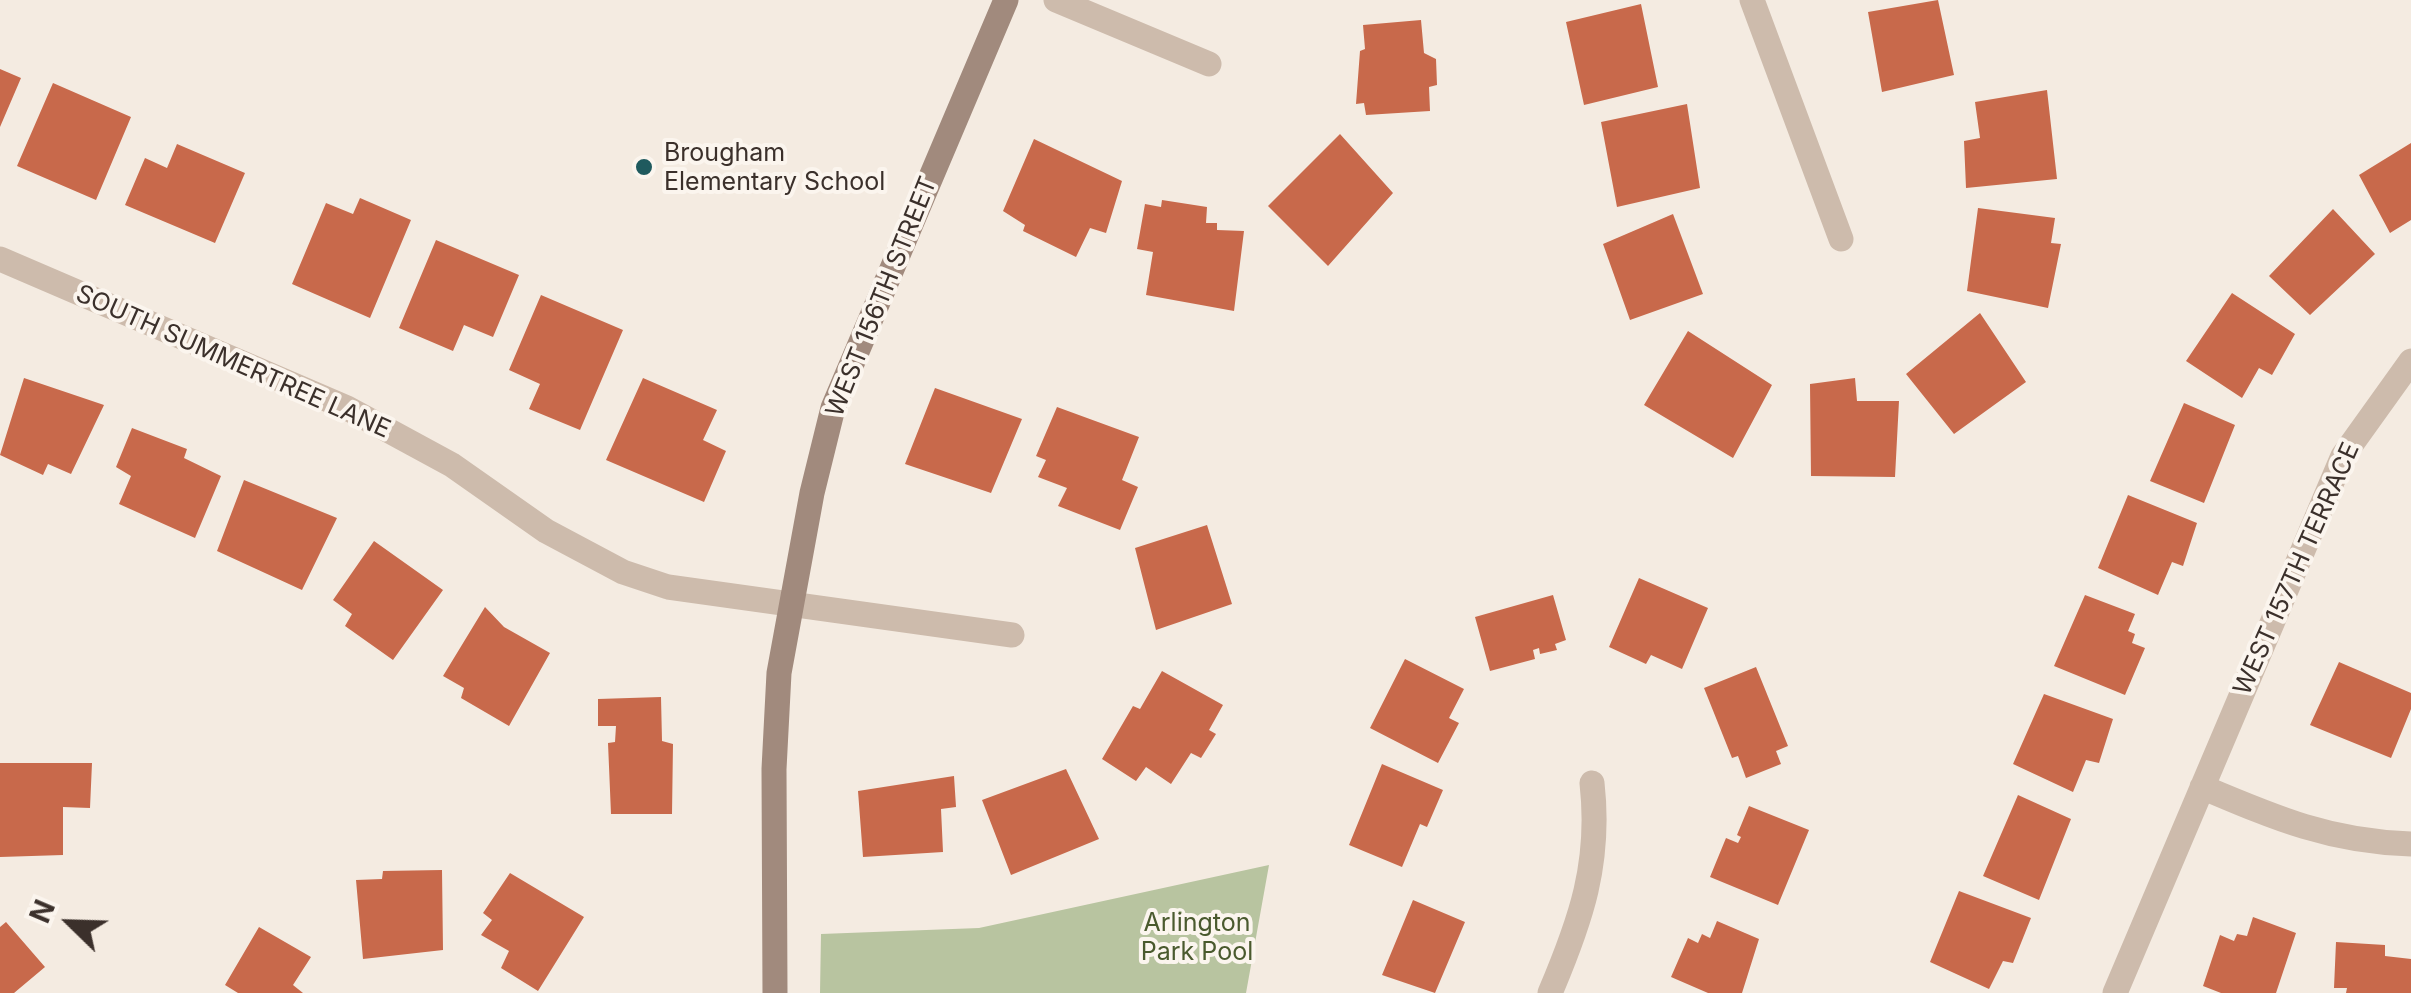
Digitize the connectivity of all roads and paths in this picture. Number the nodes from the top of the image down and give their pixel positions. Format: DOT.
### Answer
graph roads {
  1 [pos="1006,0"];
  2 [pos="1056,0"];
  3 [pos="1752,0"];
  4 [pos="1209,64"];
  5 [pos="1842,239"];
  6 [pos="0,259"];
  7 [pos="2411,362"];
  8 [pos="790,604"];
  9 [pos="1012,634"];
  10 [pos="1592,783"];
  11 [pos="2202,787"];
  12 [pos="2411,844"];
  13 [pos="775,993"];
  14 [pos="1550,993"];
  15 [pos="2115,993"];
  1 -- 8 [label="street, WEST 156TH STREET"];
  2 -- 4 [label="street"];
  3 -- 5 [label="street"];
  6 -- 8 [label="street, SOUTH SUMMERTREE LANE"];
  7 -- 11 [label="street, WEST 157TH TERRACE"];
  8 -- 9 [label="street"];
  8 -- 13 [label="street, WEST 156TH STREET"];
  10 -- 14 [label="street"];
  11 -- 12 [label="street"];
  11 -- 15 [label="street, WEST 157TH TERRACE"];
}
